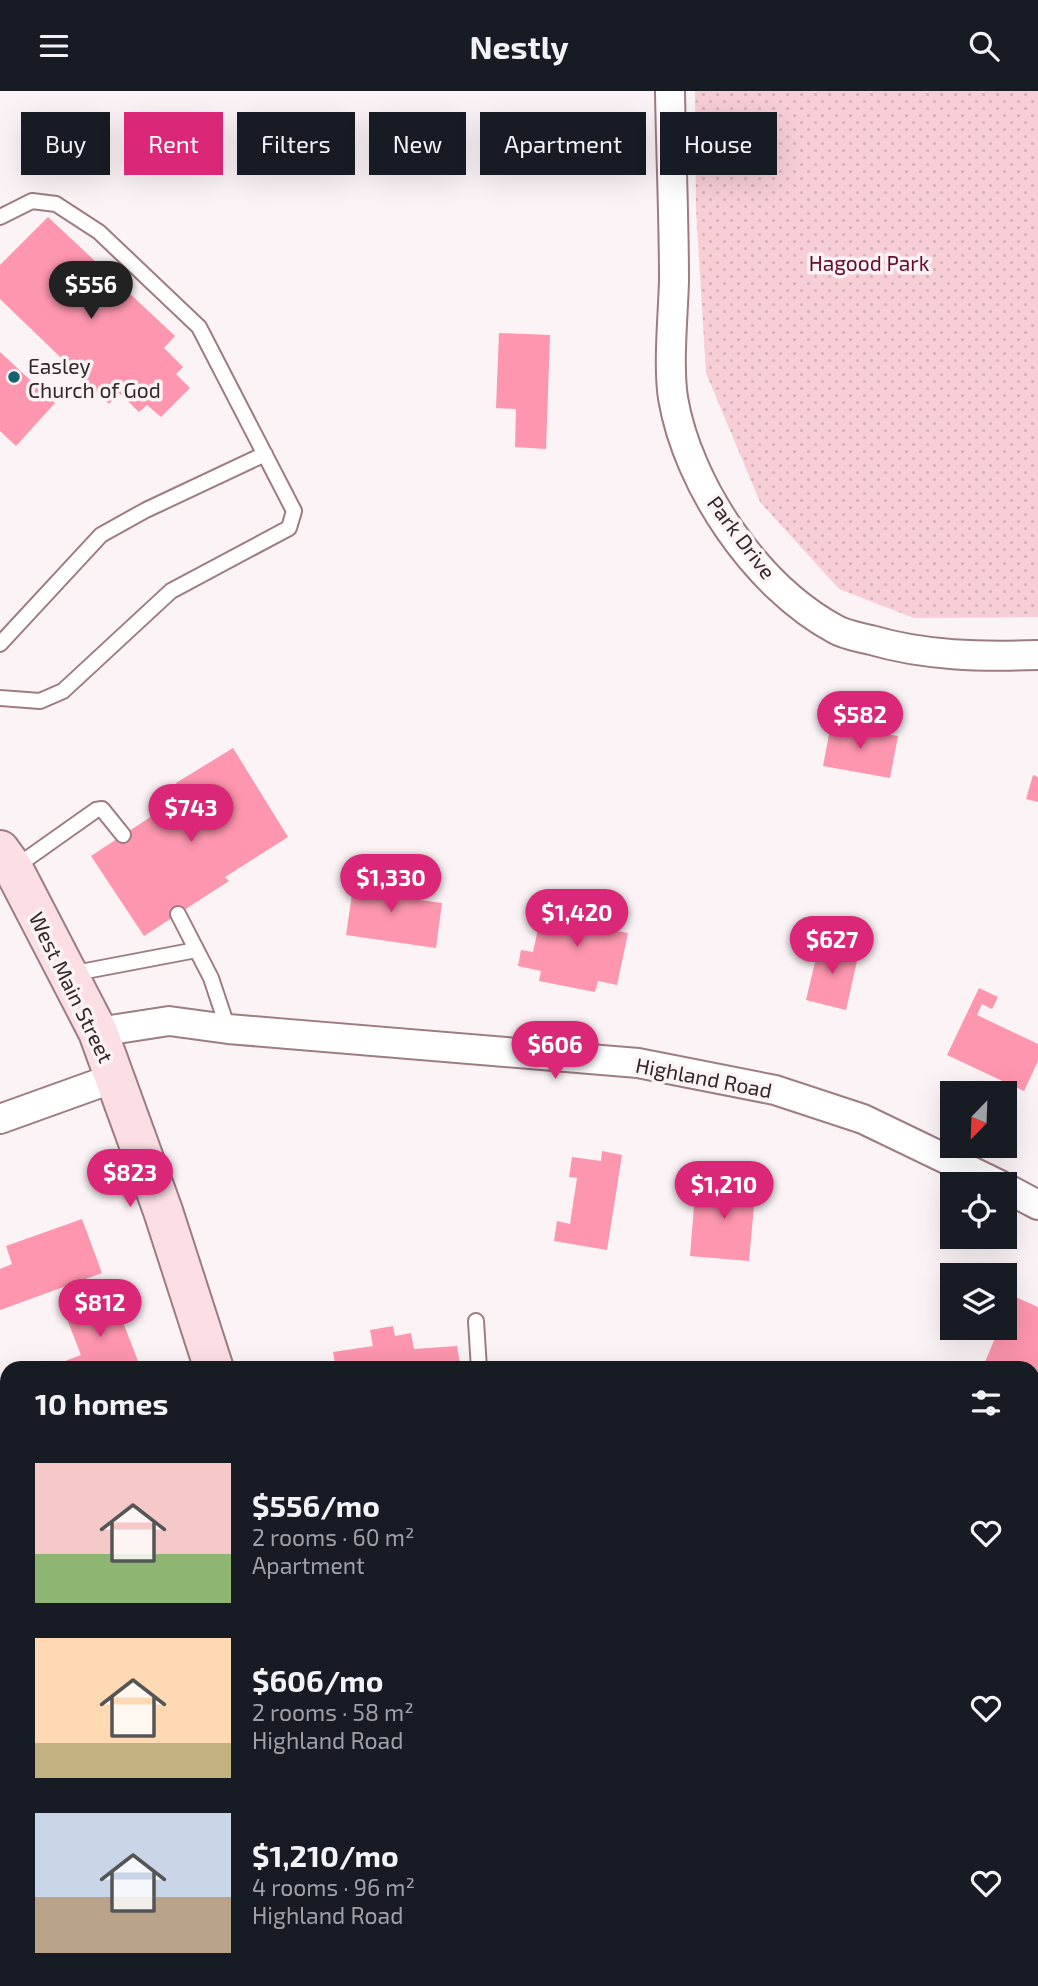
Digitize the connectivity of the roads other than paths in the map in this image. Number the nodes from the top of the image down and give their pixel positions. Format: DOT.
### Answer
graph roads {
  1 [pos="670,91"];
  2 [pos="0,217"];
  3 [pos="265,454"];
  4 [pos="0,644"];
  5 [pos="1038,655"];
  6 [pos="0,698"];
  7 [pos="123,835"];
  8 [pos="7,859"];
  9 [pos="178,914"];
  10 [pos="196,950"];
  11 [pos="69,974"];
  12 [pos="228,1029"];
  13 [pos="97,1032"];
  14 [pos="114,1078"];
  15 [pos="0,1119"];
  16 [pos="973,1172"];
  17 [pos="1017,1194"];
  18 [pos="1038,1205"];
  19 [pos="476,1321"];
  20 [pos="211,1361"];
  21 [pos="478,1361"];
  1 -- 5 [label="street, Park Drive"];
  2 -- 3 [label="lane"];
  3 -- 4 [label="lane"];
  3 -- 6 [label="lane"];
  7 -- 8 [label="lane"];
  8 -- 11 [label="main road, West Main Street"];
  9 -- 10 [label="lane"];
  10 -- 11 [label="lane"];
  10 -- 12 [label="lane"];
  11 -- 13 [label="main road, West Main Street"];
  12 -- 13 [label="street, Highland Road"];
  12 -- 16 [label="street, Highland Road"];
  13 -- 14 [label="main road, West Main Street"];
  14 -- 15 [label="street"];
  14 -- 20 [label="main road, West Main Street"];
  17 -- 18 [label="street"];
  19 -- 21 [label="lane"];
}
